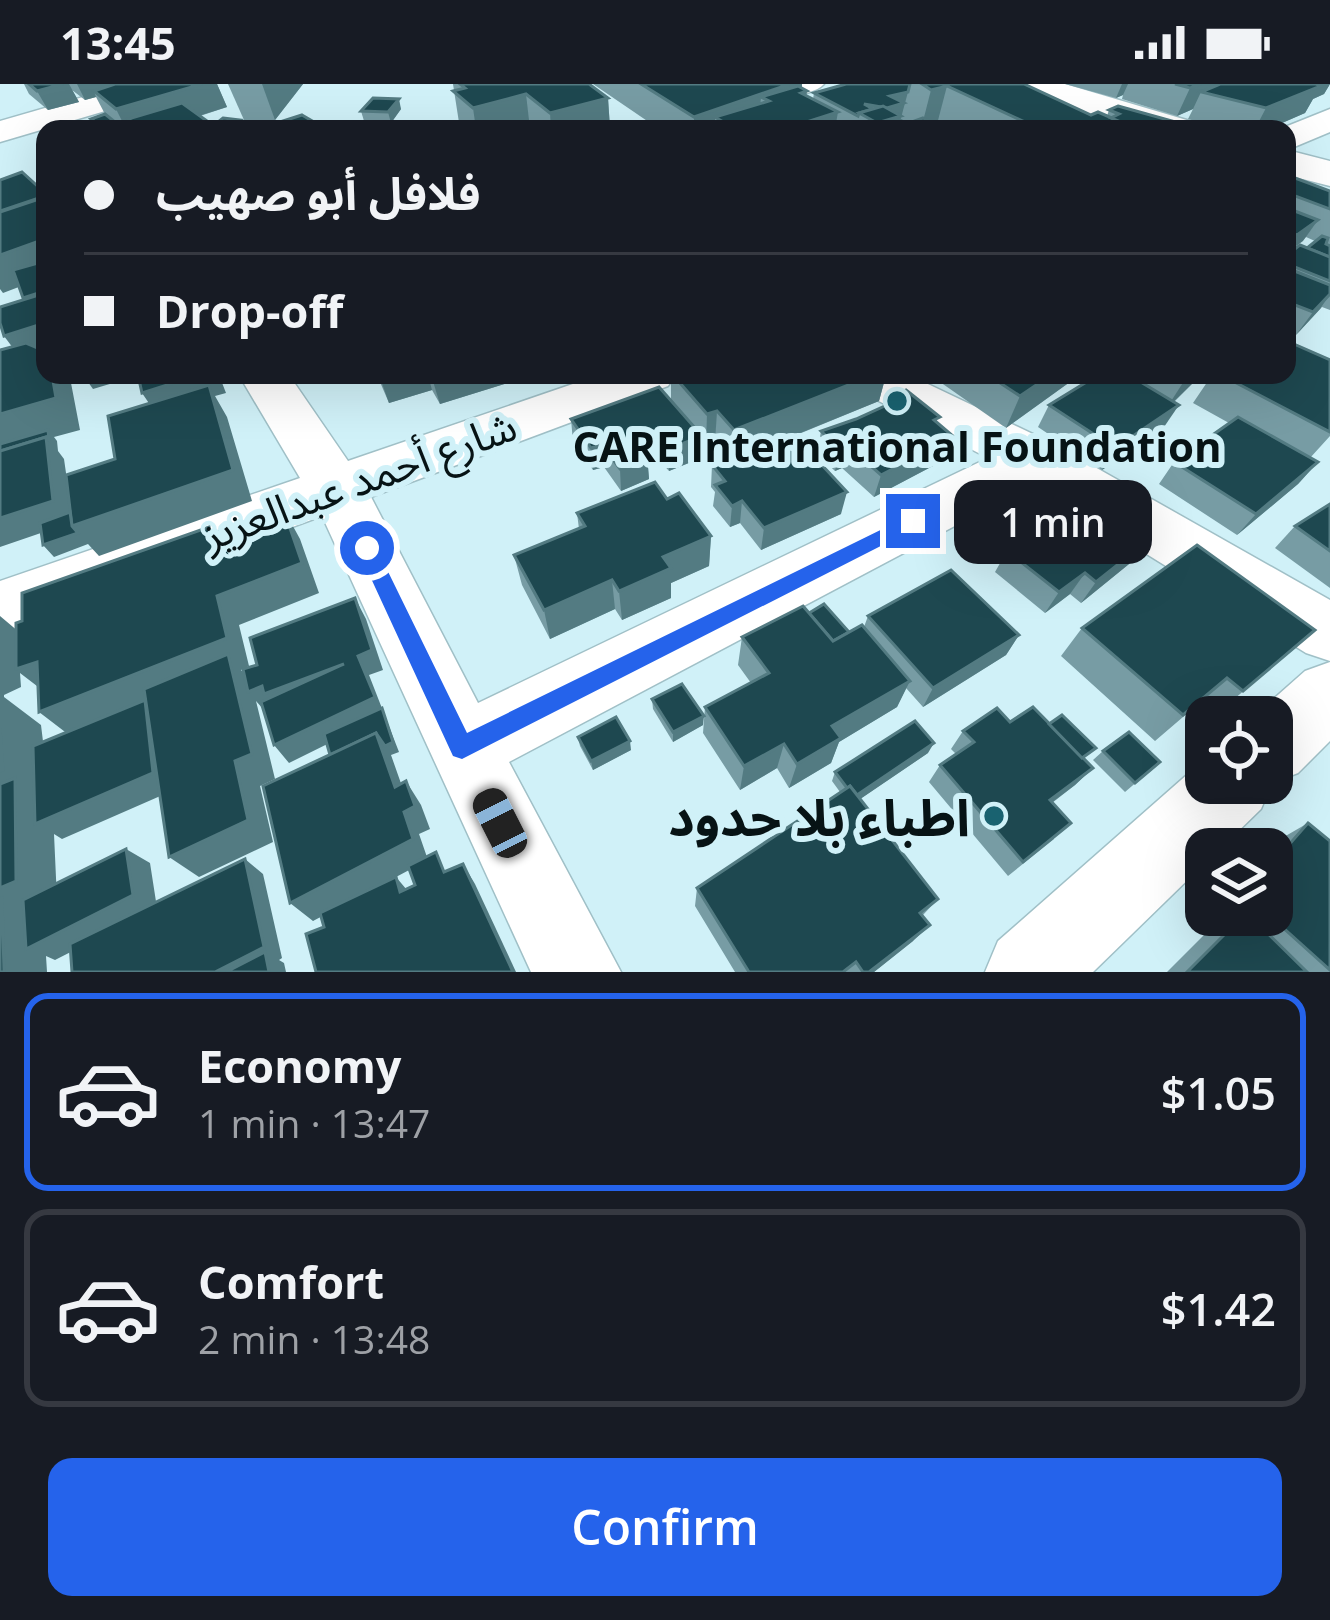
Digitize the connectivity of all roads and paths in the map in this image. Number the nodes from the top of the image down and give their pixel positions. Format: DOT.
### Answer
graph roads {
  1 [pos="161,84"];
  2 [pos="766,84"];
  3 [pos="808,84"];
  4 [pos="1028,84"];
  5 [pos="1330,119"];
  6 [pos="1147,120"];
  7 [pos="17,125"];
  8 [pos="1296,135"];
  9 [pos="1296,165"];
  10 [pos="1330,174"];
  11 [pos="269,384"];
  12 [pos="625,384"];
  13 [pos="886,384"];
  14 [pos="1036,459"];
  15 [pos="334,488"];
  16 [pos="0,608"];
  17 [pos="1330,633"];
  18 [pos="1330,694"];
  19 [pos="1293,728"];
  20 [pos="462,748"];
  21 [pos="1211,804"];
  22 [pos="578,972"];
  23 [pos="1029,972"];
  1 -- 7 [label="street"];
  2 -- 3 [label="street"];
  4 -- 6 [label="main road"];
  5 -- 8 [label="street"];
  9 -- 10 [label="main road"];
  11 -- 15 [label="street"];
  12 -- 15 [label="street, شارع أحمد عبدالعزيز"];
  13 -- 14 [label="street"];
  14 -- 17 [label="street"];
  14 -- 20 [label="street"];
  15 -- 16 [label="street, شارع أحمد عبدالعزيز"];
  15 -- 20 [label="street"];
  18 -- 19 [label="street"];
  20 -- 22 [label="street"];
  21 -- 23 [label="street"];
}
